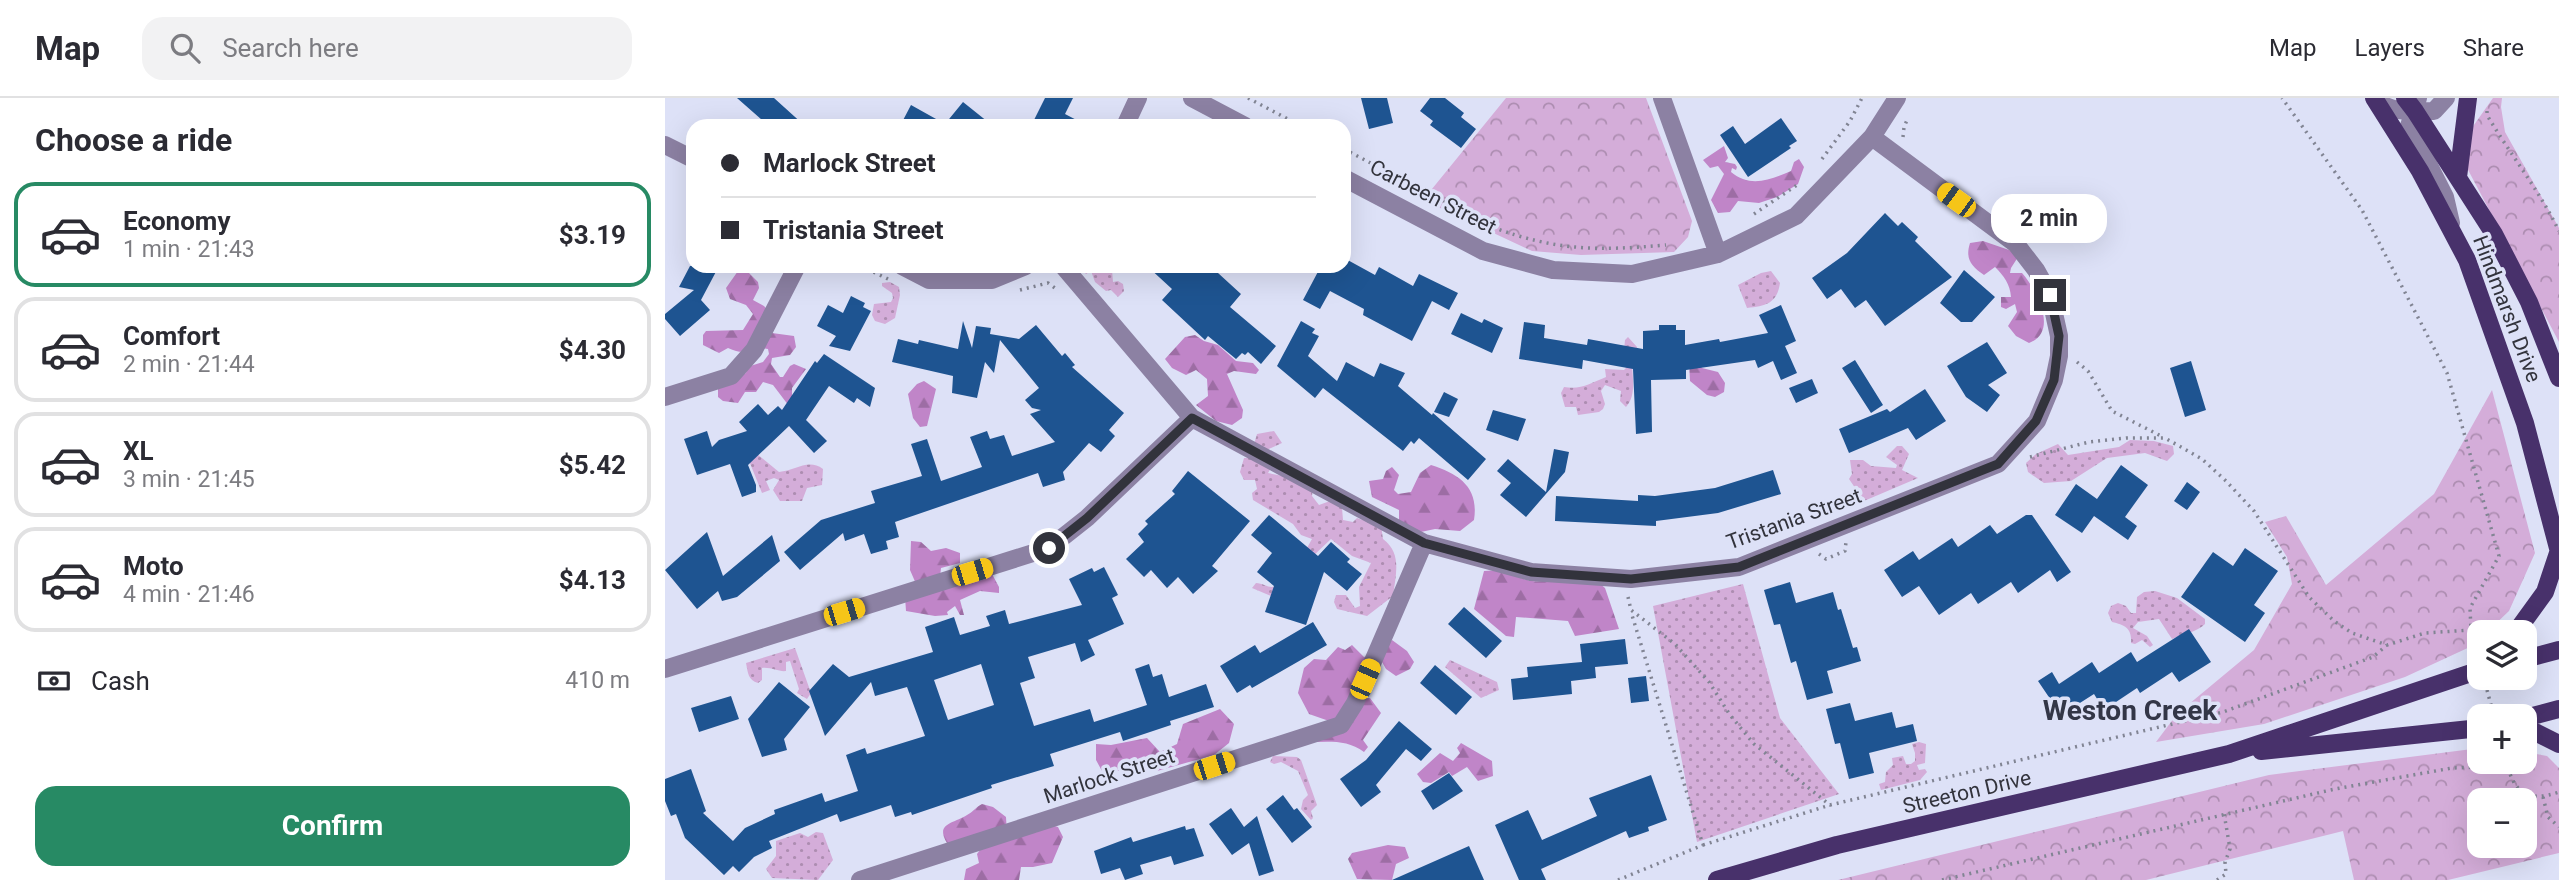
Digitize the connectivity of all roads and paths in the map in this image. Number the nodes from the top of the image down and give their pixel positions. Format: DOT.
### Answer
graph roads {
  1 [pos="1138,98"];
  2 [pos="1192,98"];
  3 [pos="1248,98"];
  4 [pos="1662,98"];
  5 [pos="1863,98"];
  6 [pos="2282,98"];
  7 [pos="2446,98"];
  8 [pos="2468,98"];
  9 [pos="2375,99"];
  10 [pos="1895,102"];
  11 [pos="2413,102"];
  12 [pos="2486,106"];
  13 [pos="1128,119"];
  14 [pos="1232,119"];
  15 [pos="1288,119"];
  16 [pos="1872,137"];
  17 [pos="1903,141"];
  18 [pos="665,145"];
  19 [pos="1351,153"];
  20 [pos="686,156"];
  21 [pos="1814,168"];
  22 [pos="2458,177"];
  23 [pos="1804,178"];
  24 [pos="1351,182"];
  25 [pos="1753,214"];
  26 [pos="2453,230"];
  27 [pos="2559,231"];
  28 [pos="1671,245"];
  29 [pos="1718,254"];
  30 [pos="793,273"];
  31 [pos="916,273"];
  32 [pos="1009,273"];
  33 [pos="1069,273"];
  34 [pos="2071,360"];
  35 [pos="2559,378"];
  36 [pos="665,397"];
  37 [pos="1192,418"];
  38 [pos="2165,438"];
  39 [pos="2028,458"];
  40 [pos="1848,535"];
  41 [pos="1424,543"];
  42 [pos="1812,549"];
  43 [pos="2559,551"];
  44 [pos="1631,579"];
  45 [pos="1631,610"];
  46 [pos="2525,620"];
  47 [pos="2387,645"];
  48 [pos="2559,650"];
  49 [pos="2537,656"];
  50 [pos="665,669"];
  51 [pos="2467,672"];
  52 [pos="2467,674"];
  53 [pos="2458,676"];
  54 [pos="2487,690"];
  55 [pos="2491,704"];
  56 [pos="2559,709"];
  57 [pos="2537,715"];
  58 [pos="2467,729"];
  59 [pos="2537,733"];
  60 [pos="2559,744"];
  61 [pos="2229,754"];
  62 [pos="2467,767"];
  63 [pos="2509,774"];
  64 [pos="2559,792"];
  65 [pos="2543,797"];
  66 [pos="1830,805"];
  67 [pos="2224,813"];
  68 [pos="2559,827"];
  69 [pos="1703,845"];
  70 [pos="860,880"];
  71 [pos="1618,880"];
  72 [pos="1717,880"];
  73 [pos="1942,880"];
  74 [pos="2217,880"];
  1 -- 13 [label="street"];
  2 -- 14 [label="street"];
  3 -- 15 [label="path"];
  4 -- 29 [label="street"];
  5 -- 21 [label="path"];
  6 -- 47 [label="path"];
  7 -- 11 [label="street"];
  8 -- 22 [label="main road"];
  9 -- 11 [label="street"];
  9 -- 26 [label="main road, Hindmarsh Drive"];
  10 -- 16 [label="street, Carbeen Street"];
  10 -- 17 [label="path"];
  11 -- 22 [label="main road, Hindmarsh Drive"];
  11 -- 26 [label="street"];
  12 -- 27 [label="path"];
  16 -- 29 [label="street, Carbeen Street"];
  16 -- 44 [label="street, Tristania Street"];
  18 -- 20 [label="street"];
  19 -- 28 [label="path"];
  22 -- 35 [label="main road, Hindmarsh Drive"];
  23 -- 25 [label="path"];
  24 -- 29 [label="street, Carbeen Street"];
  26 -- 43 [label="main road, Hindmarsh Drive"];
  30 -- 36 [label="street"];
  31 -- 32 [label="street"];
  33 -- 37 [label="street, Tristania Street"];
  34 -- 38 [label="path"];
  37 -- 41 [label="street, Tristania Street"];
  37 -- 50 [label="street"];
  38 -- 39 [label="path"];
  38 -- 47 [label="path"];
  40 -- 42 [label="path"];
  41 -- 44 [label="street, Tristania Street"];
  41 -- 70 [label="street, Marlock Street"];
  43 -- 46 [label="main road"];
  44 -- 45 [label="path"];
  45 -- 66 [label="path"];
  45 -- 69 [label="path"];
  47 -- 66 [label="path"];
  48 -- 49 [label="main road"];
  51 -- 53 [label="main road"];
  52 -- 53 [label="main road, Streeton Drive"];
  53 -- 61 [label="main road, Streeton Drive"];
  54 -- 55 [label="path"];
  56 -- 57 [label="main road"];
  58 -- 61 [label="main road, Streeton Drive"];
  59 -- 60 [label="main road"];
  61 -- 72 [label="main road, Streeton Drive"];
  62 -- 67 [label="path"];
  63 -- 65 [label="path"];
  64 -- 65 [label="path"];
  65 -- 68 [label="path"];
  66 -- 69 [label="path"];
  67 -- 73 [label="path"];
  67 -- 74 [label="path"];
  69 -- 71 [label="path"];
}
